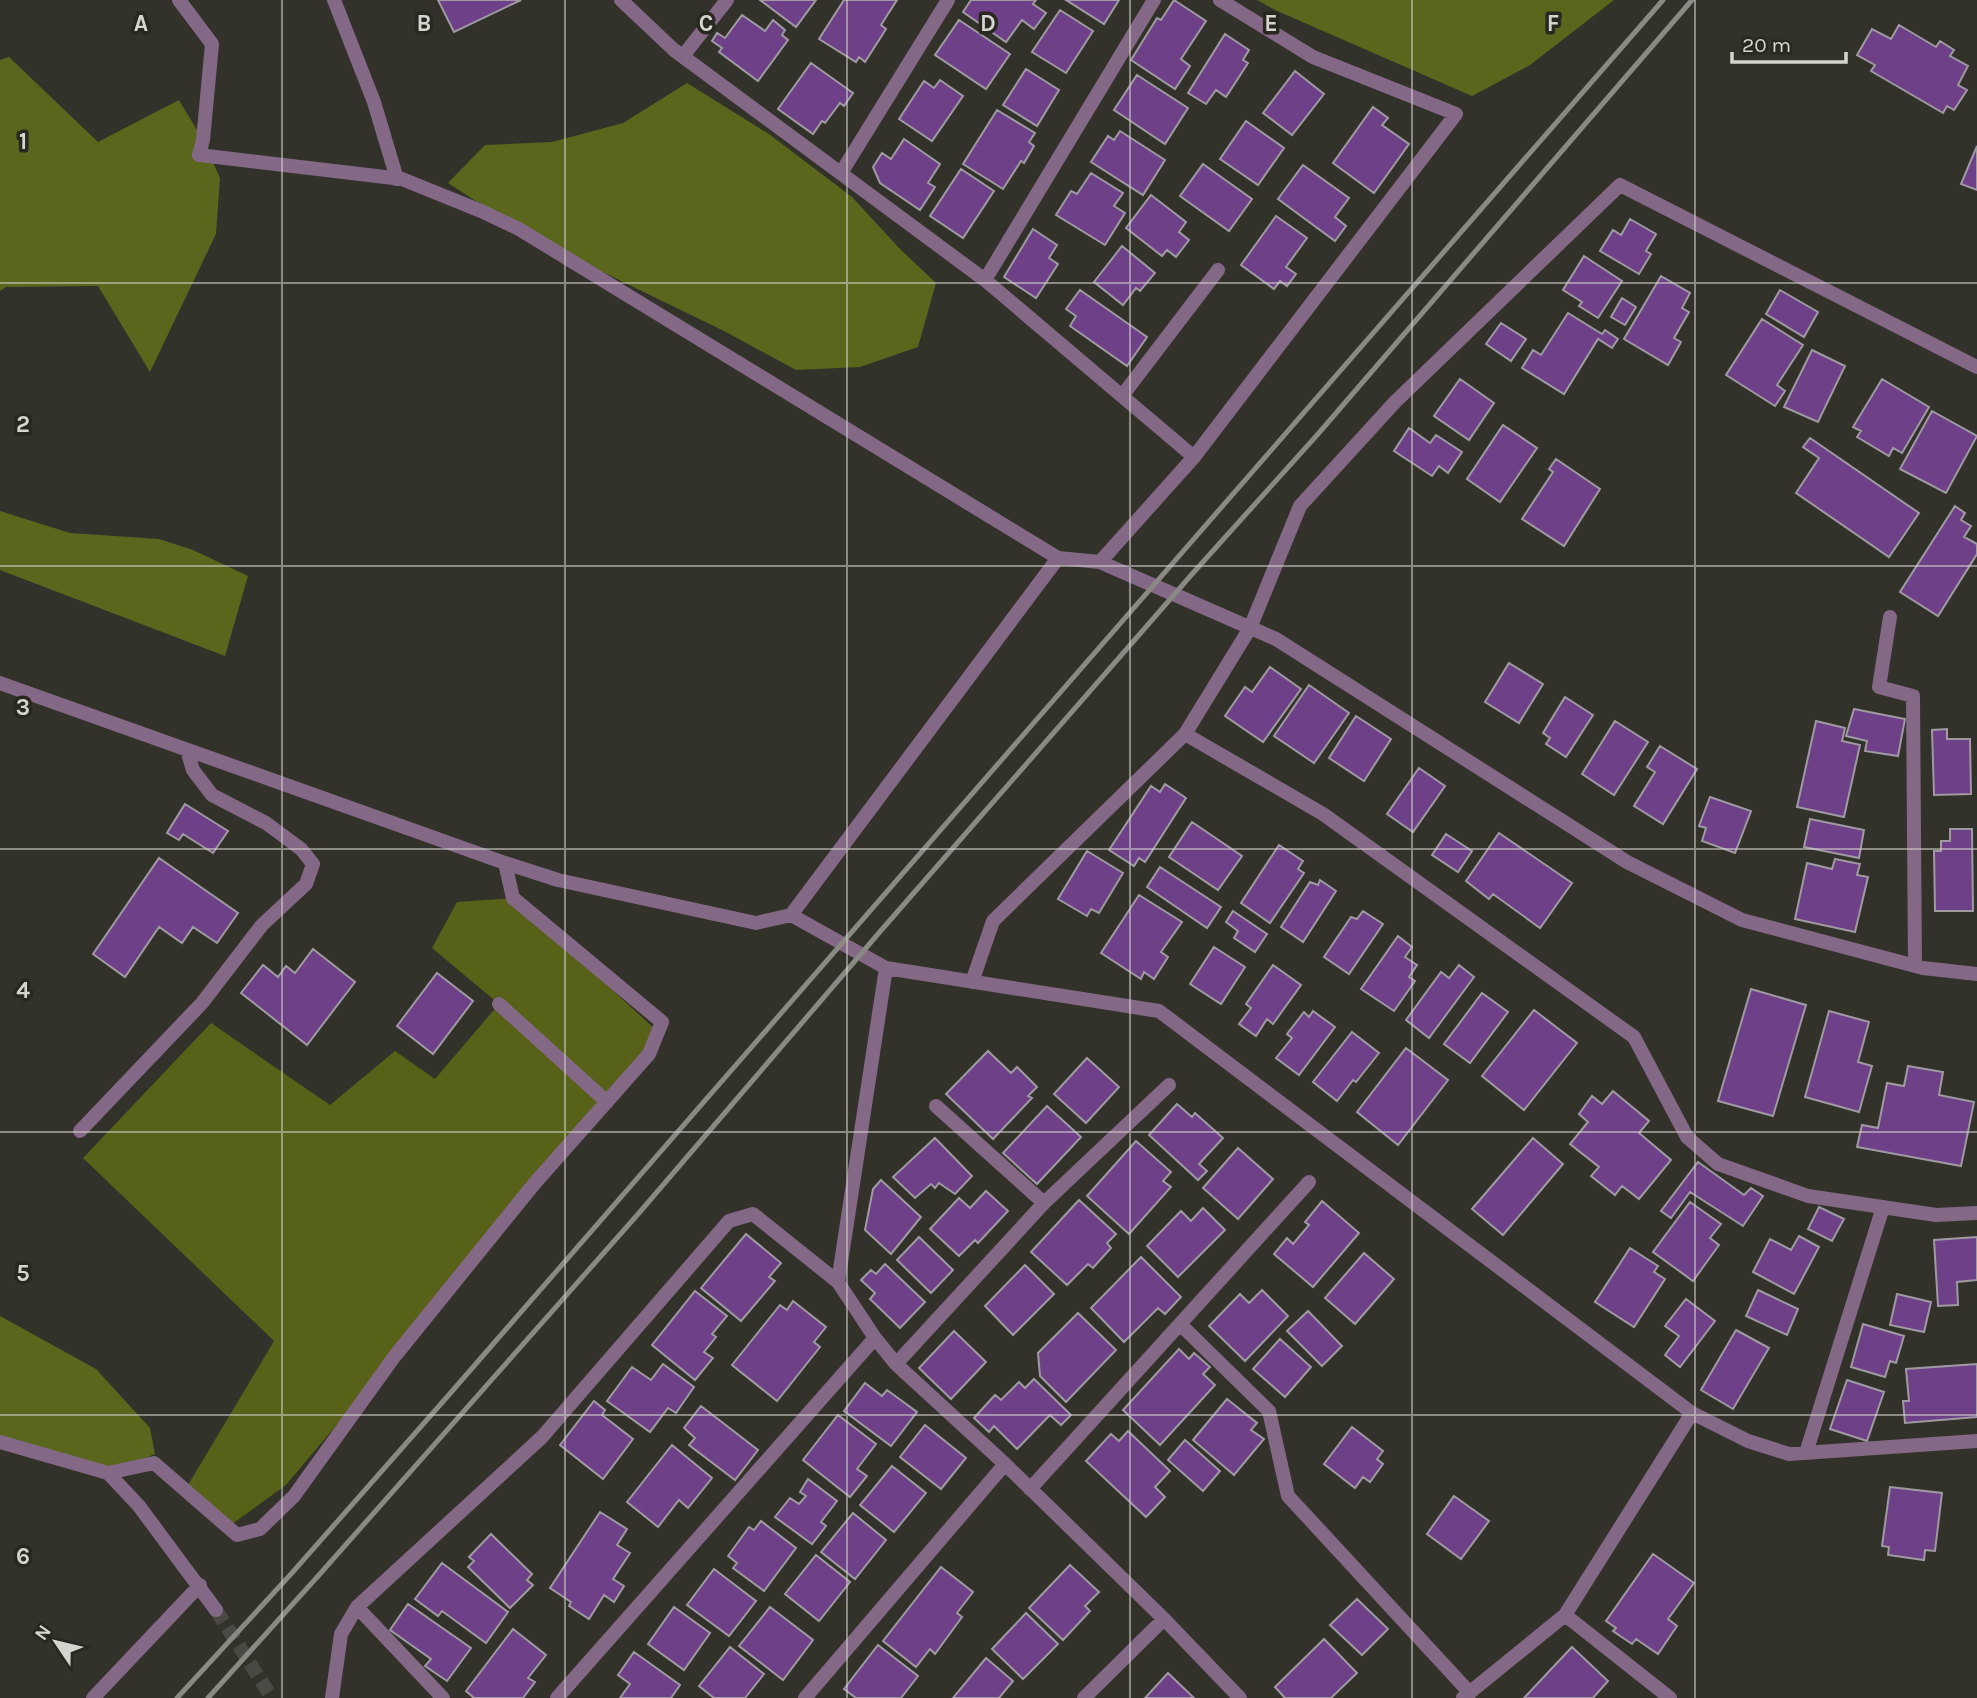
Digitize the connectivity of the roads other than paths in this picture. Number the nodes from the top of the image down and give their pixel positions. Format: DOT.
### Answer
graph roads {
  1 [pos="179,0"];
  2 [pos="334,0"];
  3 [pos="621,0"];
  4 [pos="727,0"];
  5 [pos="948,0"];
  6 [pos="1154,0"];
  7 [pos="1220,0"];
  8 [pos="683,57"];
  9 [pos="841,173"];
  10 [pos="397,179"];
  11 [pos="1218,270"];
  12 [pos="985,280"];
  13 [pos="1977,367"];
  14 [pos="1122,396"];
  15 [pos="1194,457"];
  16 [pos="1058,558"];
  17 [pos="1100,562"];
  18 [pos="1890,617"];
  19 [pos="1250,628"];
  20 [pos="0,683"];
  21 [pos="1185,734"];
  22 [pos="187,750"];
  23 [pos="505,863"];
  24 [pos="791,915"];
  25 [pos="1915,966"];
  26 [pos="886,968"];
  27 [pos="1977,974"];
  28 [pos="972,982"];
  29 [pos="499,1004"];
  30 [pos="1169,1085"];
  31 [pos="607,1102"];
  32 [pos="936,1106"];
  33 [pos="80,1131"];
  34 [pos="1308,1182"];
  35 [pos="1044,1203"];
  36 [pos="1884,1207"];
  37 [pos="1977,1213"];
  38 [pos="838,1282"];
  39 [pos="1180,1324"];
  40 [pos="875,1338"];
  41 [pos="896,1364"];
  42 [pos="1692,1413"];
  43 [pos="1977,1441"];
  44 [pos="0,1442"];
  45 [pos="1806,1453"];
  46 [pos="1004,1464"];
  47 [pos="108,1473"];
  48 [pos="1030,1489"];
  49 [pos="200,1585"];
  50 [pos="357,1607"];
  51 [pos="216,1610"];
  52 [pos="1566,1615"];
  53 [pos="1164,1619"];
  54 [pos="1466,1696"];
  55 [pos="93,1698"];
  56 [pos="332,1698"];
  57 [pos="443,1698"];
  58 [pos="557,1698"];
  59 [pos="805,1698"];
  60 [pos="1084,1698"];
  61 [pos="1240,1698"];
  62 [pos="1670,1698"];
  1 -- 10 [label="street"];
  2 -- 10 [label="street"];
  3 -- 8 [label="street"];
  4 -- 8 [label="street"];
  5 -- 9 [label="street"];
  6 -- 12 [label="street"];
  7 -- 15 [label="street"];
  8 -- 9 [label="street"];
  9 -- 12 [label="street"];
  10 -- 16 [label="street"];
  11 -- 14 [label="street"];
  12 -- 14 [label="street"];
  13 -- 19 [label="street"];
  14 -- 15 [label="street"];
  15 -- 17 [label="street"];
  16 -- 17 [label="street"];
  16 -- 24 [label="street"];
  17 -- 19 [label="street"];
  18 -- 25 [label="street"];
  19 -- 21 [label="street"];
  19 -- 25 [label="street"];
  20 -- 22 [label="street"];
  21 -- 28 [label="street"];
  21 -- 36 [label="street"];
  22 -- 23 [label="street"];
  22 -- 33 [label="street"];
  23 -- 24 [label="street"];
  23 -- 31 [label="street"];
  24 -- 26 [label="street"];
  25 -- 27 [label="street"];
  26 -- 28 [label="street"];
  26 -- 38 [label="street"];
  28 -- 42 [label="street"];
  29 -- 31 [label="street"];
  30 -- 35 [label="street"];
  31 -- 47 [label="street"];
  32 -- 35 [label="street"];
  34 -- 39 [label="street"];
  35 -- 41 [label="street"];
  36 -- 37 [label="street"];
  36 -- 45 [label="street"];
  38 -- 40 [label="street"];
  38 -- 50 [label="street"];
  39 -- 48 [label="street"];
  39 -- 54 [label="street"];
  40 -- 41 [label="street"];
  40 -- 58 [label="street"];
  41 -- 46 [label="street"];
  42 -- 45 [label="street"];
  42 -- 52 [label="street"];
  43 -- 45 [label="street"];
  44 -- 47 [label="street"];
  46 -- 48 [label="street"];
  46 -- 59 [label="street"];
  47 -- 49 [label="street"];
  48 -- 53 [label="street"];
  49 -- 51 [label="street"];
  49 -- 55 [label="street"];
  50 -- 56 [label="street"];
  50 -- 57 [label="street"];
  52 -- 54 [label="street"];
  52 -- 62 [label="street"];
  53 -- 60 [label="street"];
  53 -- 61 [label="street"];
}
